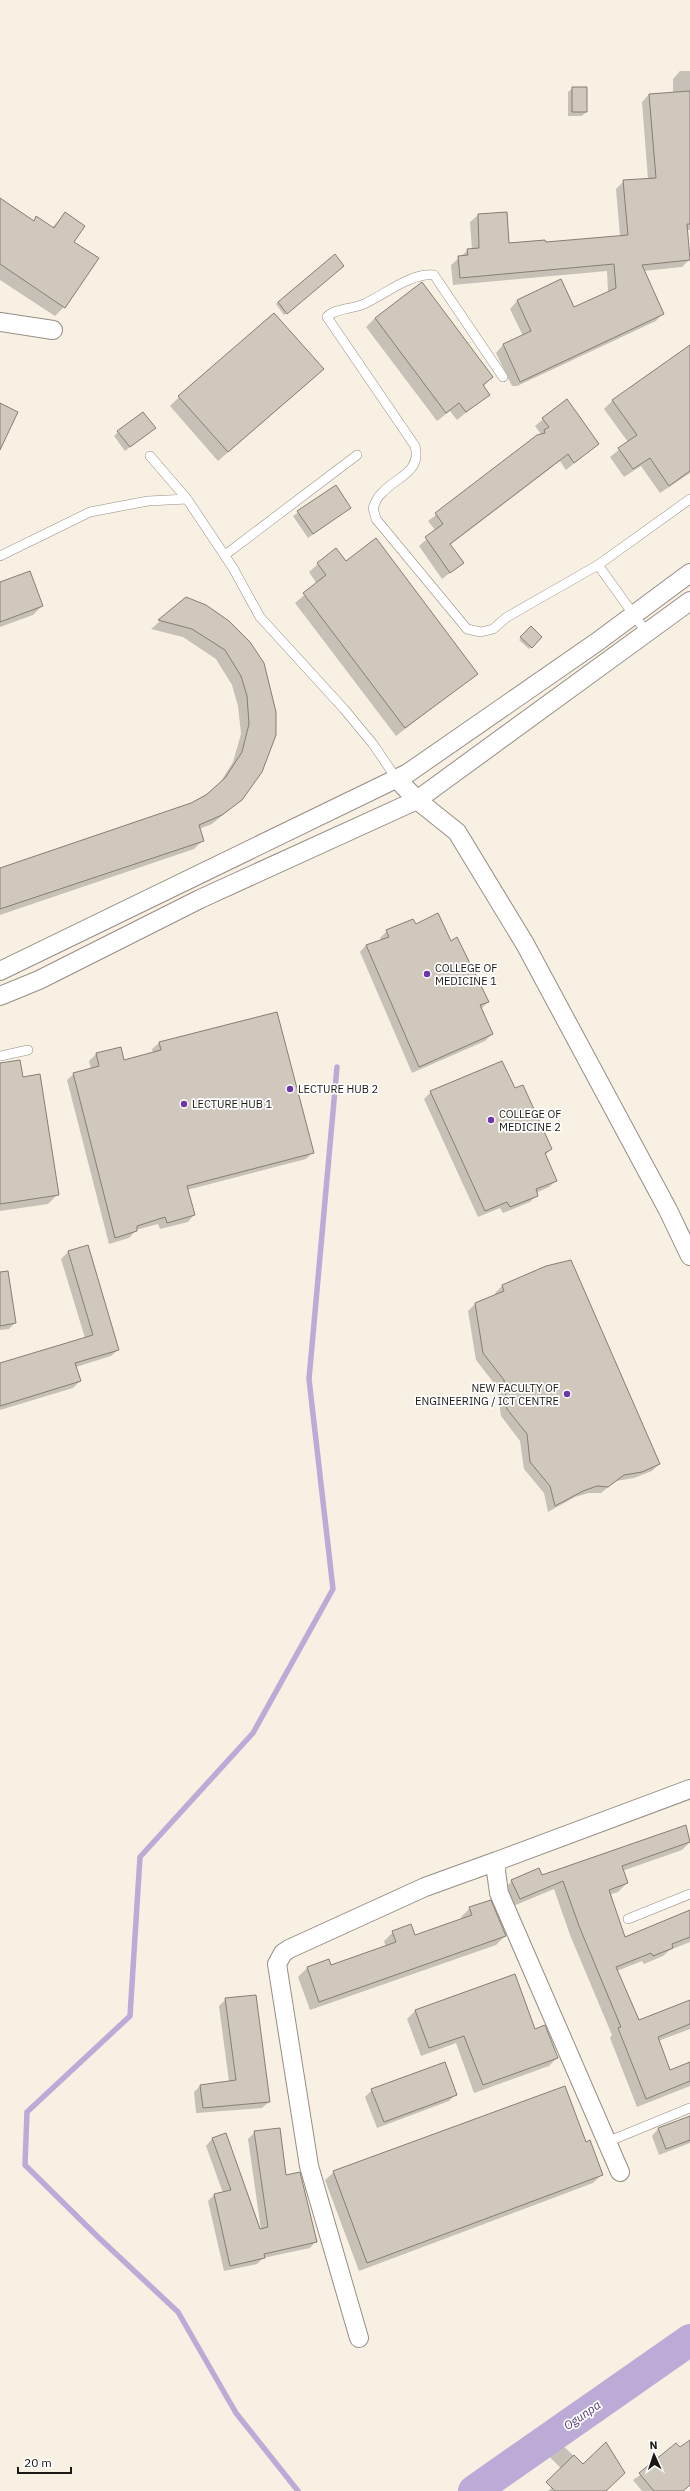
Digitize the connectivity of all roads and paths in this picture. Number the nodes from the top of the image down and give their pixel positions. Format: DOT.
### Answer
graph roads {
  1 [pos="0,322"];
  2 [pos="53,330"];
  3 [pos="503,377"];
  4 [pos="357,455"];
  5 [pos="150,456"];
  6 [pos="187,499"];
  7 [pos="690,499"];
  8 [pos="225,555"];
  9 [pos="0,556"];
  10 [pos="598,565"];
  11 [pos="690,573"];
  12 [pos="690,601"];
  13 [pos="634,615"];
  14 [pos="647,633"];
  15 [pos="396,778"];
  16 [pos="417,800"];
  17 [pos="0,971"];
  18 [pos="0,996"];
  19 [pos="28,1050"];
  20 [pos="0,1056"];
  21 [pos="690,1256"];
  22 [pos="690,1790"];
  23 [pos="497,1861"];
  24 [pos="690,1894"];
  25 [pos="628,1919"];
  26 [pos="690,2108"];
  27 [pos="607,2142"];
  28 [pos="620,2172"];
  29 [pos="359,2338"];
  1 -- 2 [label="street"];
  3 -- 10 [label="lane"];
  4 -- 8 [label="lane"];
  5 -- 6 [label="lane"];
  6 -- 8 [label="lane"];
  6 -- 9 [label="lane"];
  7 -- 10 [label="lane"];
  8 -- 15 [label="lane"];
  10 -- 13 [label="lane"];
  11 -- 13 [label="street"];
  12 -- 14 [label="street"];
  13 -- 14 [label="lane"];
  13 -- 15 [label="street"];
  14 -- 16 [label="street"];
  15 -- 16 [label="street"];
  15 -- 17 [label="street"];
  16 -- 18 [label="street"];
  16 -- 21 [label="street"];
  19 -- 20 [label="lane"];
  22 -- 23 [label="street"];
  23 -- 27 [label="street"];
  23 -- 29 [label="street"];
  24 -- 25 [label="lane"];
  26 -- 27 [label="lane"];
  27 -- 28 [label="street"];
}
